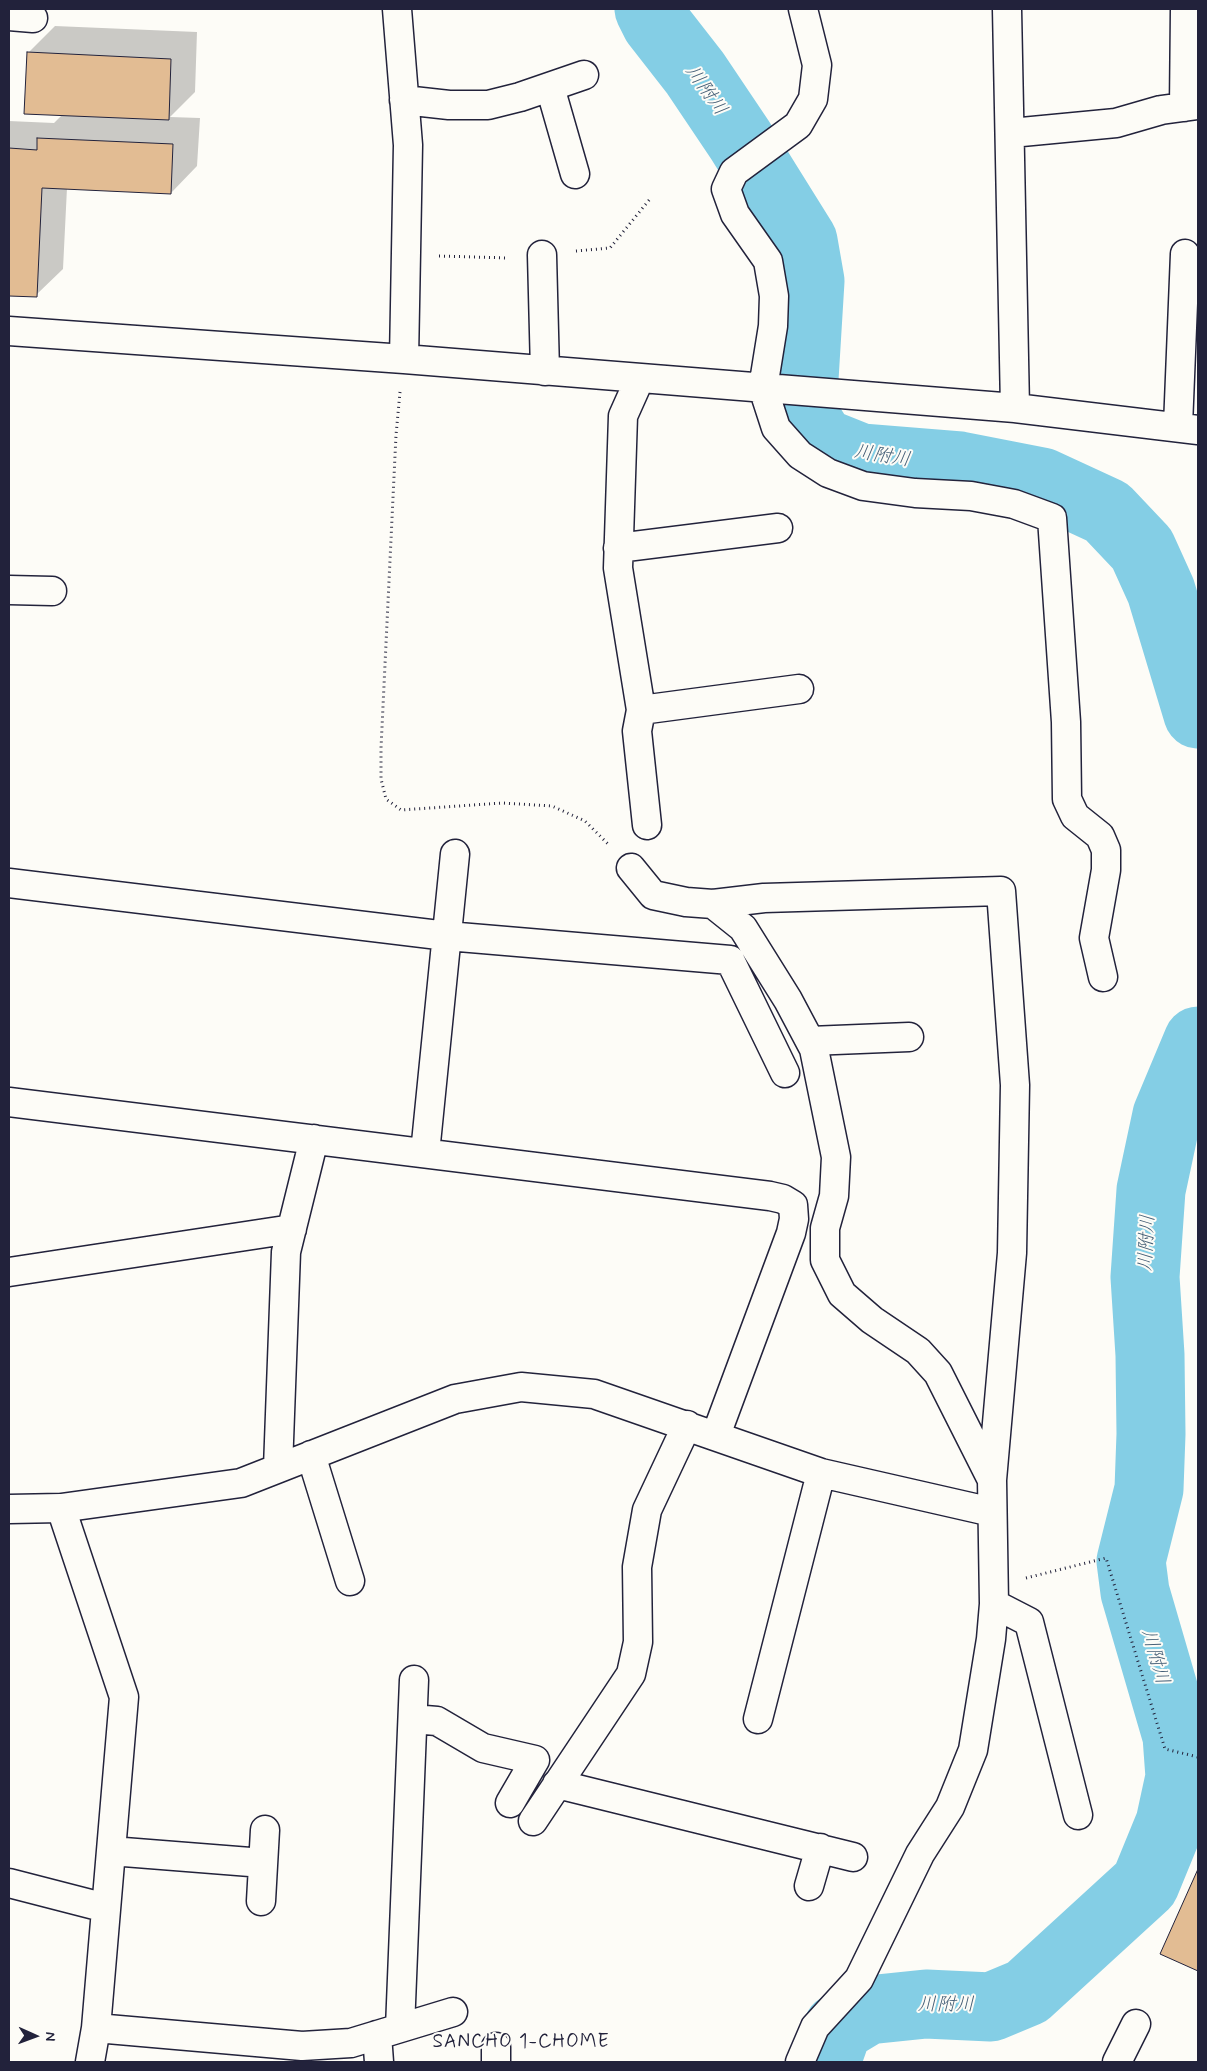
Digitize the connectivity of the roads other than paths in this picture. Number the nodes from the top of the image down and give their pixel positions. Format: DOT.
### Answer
graph roads {
  1 [pos="397,9"];
  2 [pos="803,9"];
  3 [pos="1007,9"];
  4 [pos="1185,9"];
  5 [pos="584,74"];
  6 [pos="550,86"];
  7 [pos="404,100"];
  8 [pos="1191,106"];
  9 [pos="1011,133"];
  10 [pos="575,174"];
  11 [pos="1185,254"];
  12 [pos="542,255"];
  13 [pos="9,331"];
  14 [pos="404,359"];
  15 [pos="545,371"];
  16 [pos="640,378"];
  17 [pos="763,388"];
  18 [pos="1015,408"];
  19 [pos="1188,428"];
  20 [pos="778,528"];
  21 [pos="618,548"];
  22 [pos="9,590"];
  23 [pos="52,592"];
  24 [pos="799,689"];
  25 [pos="641,710"];
  26 [pos="647,825"];
  27 [pos="455,854"];
  28 [pos="631,868"];
  29 [pos="9,883"];
  30 [pos="713,904"];
  31 [pos="447,936"];
  32 [pos="1103,977"];
  33 [pos="909,1037"];
  34 [pos="810,1041"];
  35 [pos="785,1073"];
  36 [pos="9,1102"];
  37 [pos="314,1139"];
  38 [pos="425,1153"];
  39 [pos="292,1229"];
  40 [pos="9,1272"];
  41 [pos="687,1425"];
  42 [pos="716,1435"];
  43 [pos="312,1455"];
  44 [pos="278,1468"];
  45 [pos="821,1473"];
  46 [pos="992,1480"];
  47 [pos="61,1508"];
  48 [pos="9,1509"];
  49 [pos="992,1512"];
  50 [pos="350,1581"];
  51 [pos="994,1595"];
  52 [pos="414,1680"];
  53 [pos="413,1719"];
  54 [pos="758,1719"];
  55 [pos="558,1784"];
  56 [pos="510,1803"];
  57 [pos="1078,1815"];
  58 [pos="533,1821"];
  59 [pos="265,1830"];
  60 [pos="820,1848"];
  61 [pos="111,1852"];
  62 [pos="853,1857"];
  63 [pos="263,1863"];
  64 [pos="9,1883"];
  65 [pos="809,1886"];
  66 [pos="261,1901"];
  67 [pos="106,1908"];
  68 [pos="453,2012"];
  69 [pos="1136,2024"];
  70 [pos="96,2028"];
  71 [pos="388,2032"];
  72 [pos="90,2062"];
  73 [pos="379,2062"];
  74 [pos="800,2062"];
  75 [pos="1117,2062"];
  1 -- 7 [label="street"];
  2 -- 17 [label="street"];
  3 -- 9 [label="street"];
  4 -- 8 [label="street"];
  5 -- 6 [label="street"];
  6 -- 7 [label="street"];
  6 -- 10 [label="street"];
  7 -- 14 [label="street"];
  8 -- 9 [label="street"];
  9 -- 18 [label="street"];
  11 -- 19 [label="street"];
  12 -- 15 [label="street"];
  13 -- 14 [label="street"];
  14 -- 15 [label="street"];
  15 -- 16 [label="street"];
  16 -- 17 [label="street"];
  16 -- 21 [label="street"];
  17 -- 18 [label="street"];
  17 -- 32 [label="street"];
  18 -- 19 [label="street"];
  20 -- 21 [label="street"];
  21 -- 25 [label="street"];
  22 -- 23 [label="street"];
  24 -- 25 [label="street"];
  25 -- 26 [label="street"];
  27 -- 31 [label="street"];
  28 -- 30 [label="street"];
  29 -- 31 [label="street"];
  30 -- 34 [label="street"];
  30 -- 46 [label="street"];
  31 -- 35 [label="street"];
  31 -- 38 [label="street"];
  33 -- 34 [label="street"];
  34 -- 46 [label="street"];
  36 -- 37 [label="street"];
  37 -- 38 [label="street"];
  37 -- 39 [label="street"];
  38 -- 42 [label="street"];
  39 -- 40 [label="street"];
  39 -- 44 [label="street"];
  41 -- 42 [label="street"];
  41 -- 43 [label="street"];
  41 -- 55 [label="street"];
  42 -- 45 [label="street"];
  43 -- 44 [label="street"];
  43 -- 50 [label="street"];
  44 -- 47 [label="street"];
  45 -- 49 [label="street"];
  45 -- 54 [label="street"];
  46 -- 49 [label="street"];
  47 -- 48 [label="street"];
  47 -- 61 [label="street"];
  49 -- 51 [label="street"];
  51 -- 57 [label="street"];
  51 -- 74 [label="street"];
  52 -- 53 [label="street"];
  53 -- 56 [label="street"];
  53 -- 71 [label="street"];
  55 -- 58 [label="street"];
  55 -- 60 [label="street"];
  59 -- 63 [label="street"];
  60 -- 62 [label="street"];
  60 -- 65 [label="street"];
  61 -- 63 [label="street"];
  61 -- 67 [label="street"];
  63 -- 66 [label="street"];
  64 -- 67 [label="street"];
  67 -- 70 [label="street"];
  68 -- 71 [label="street"];
  69 -- 75 [label="street"];
  70 -- 71 [label="street"];
  70 -- 72 [label="street"];
  71 -- 73 [label="street"];
}
